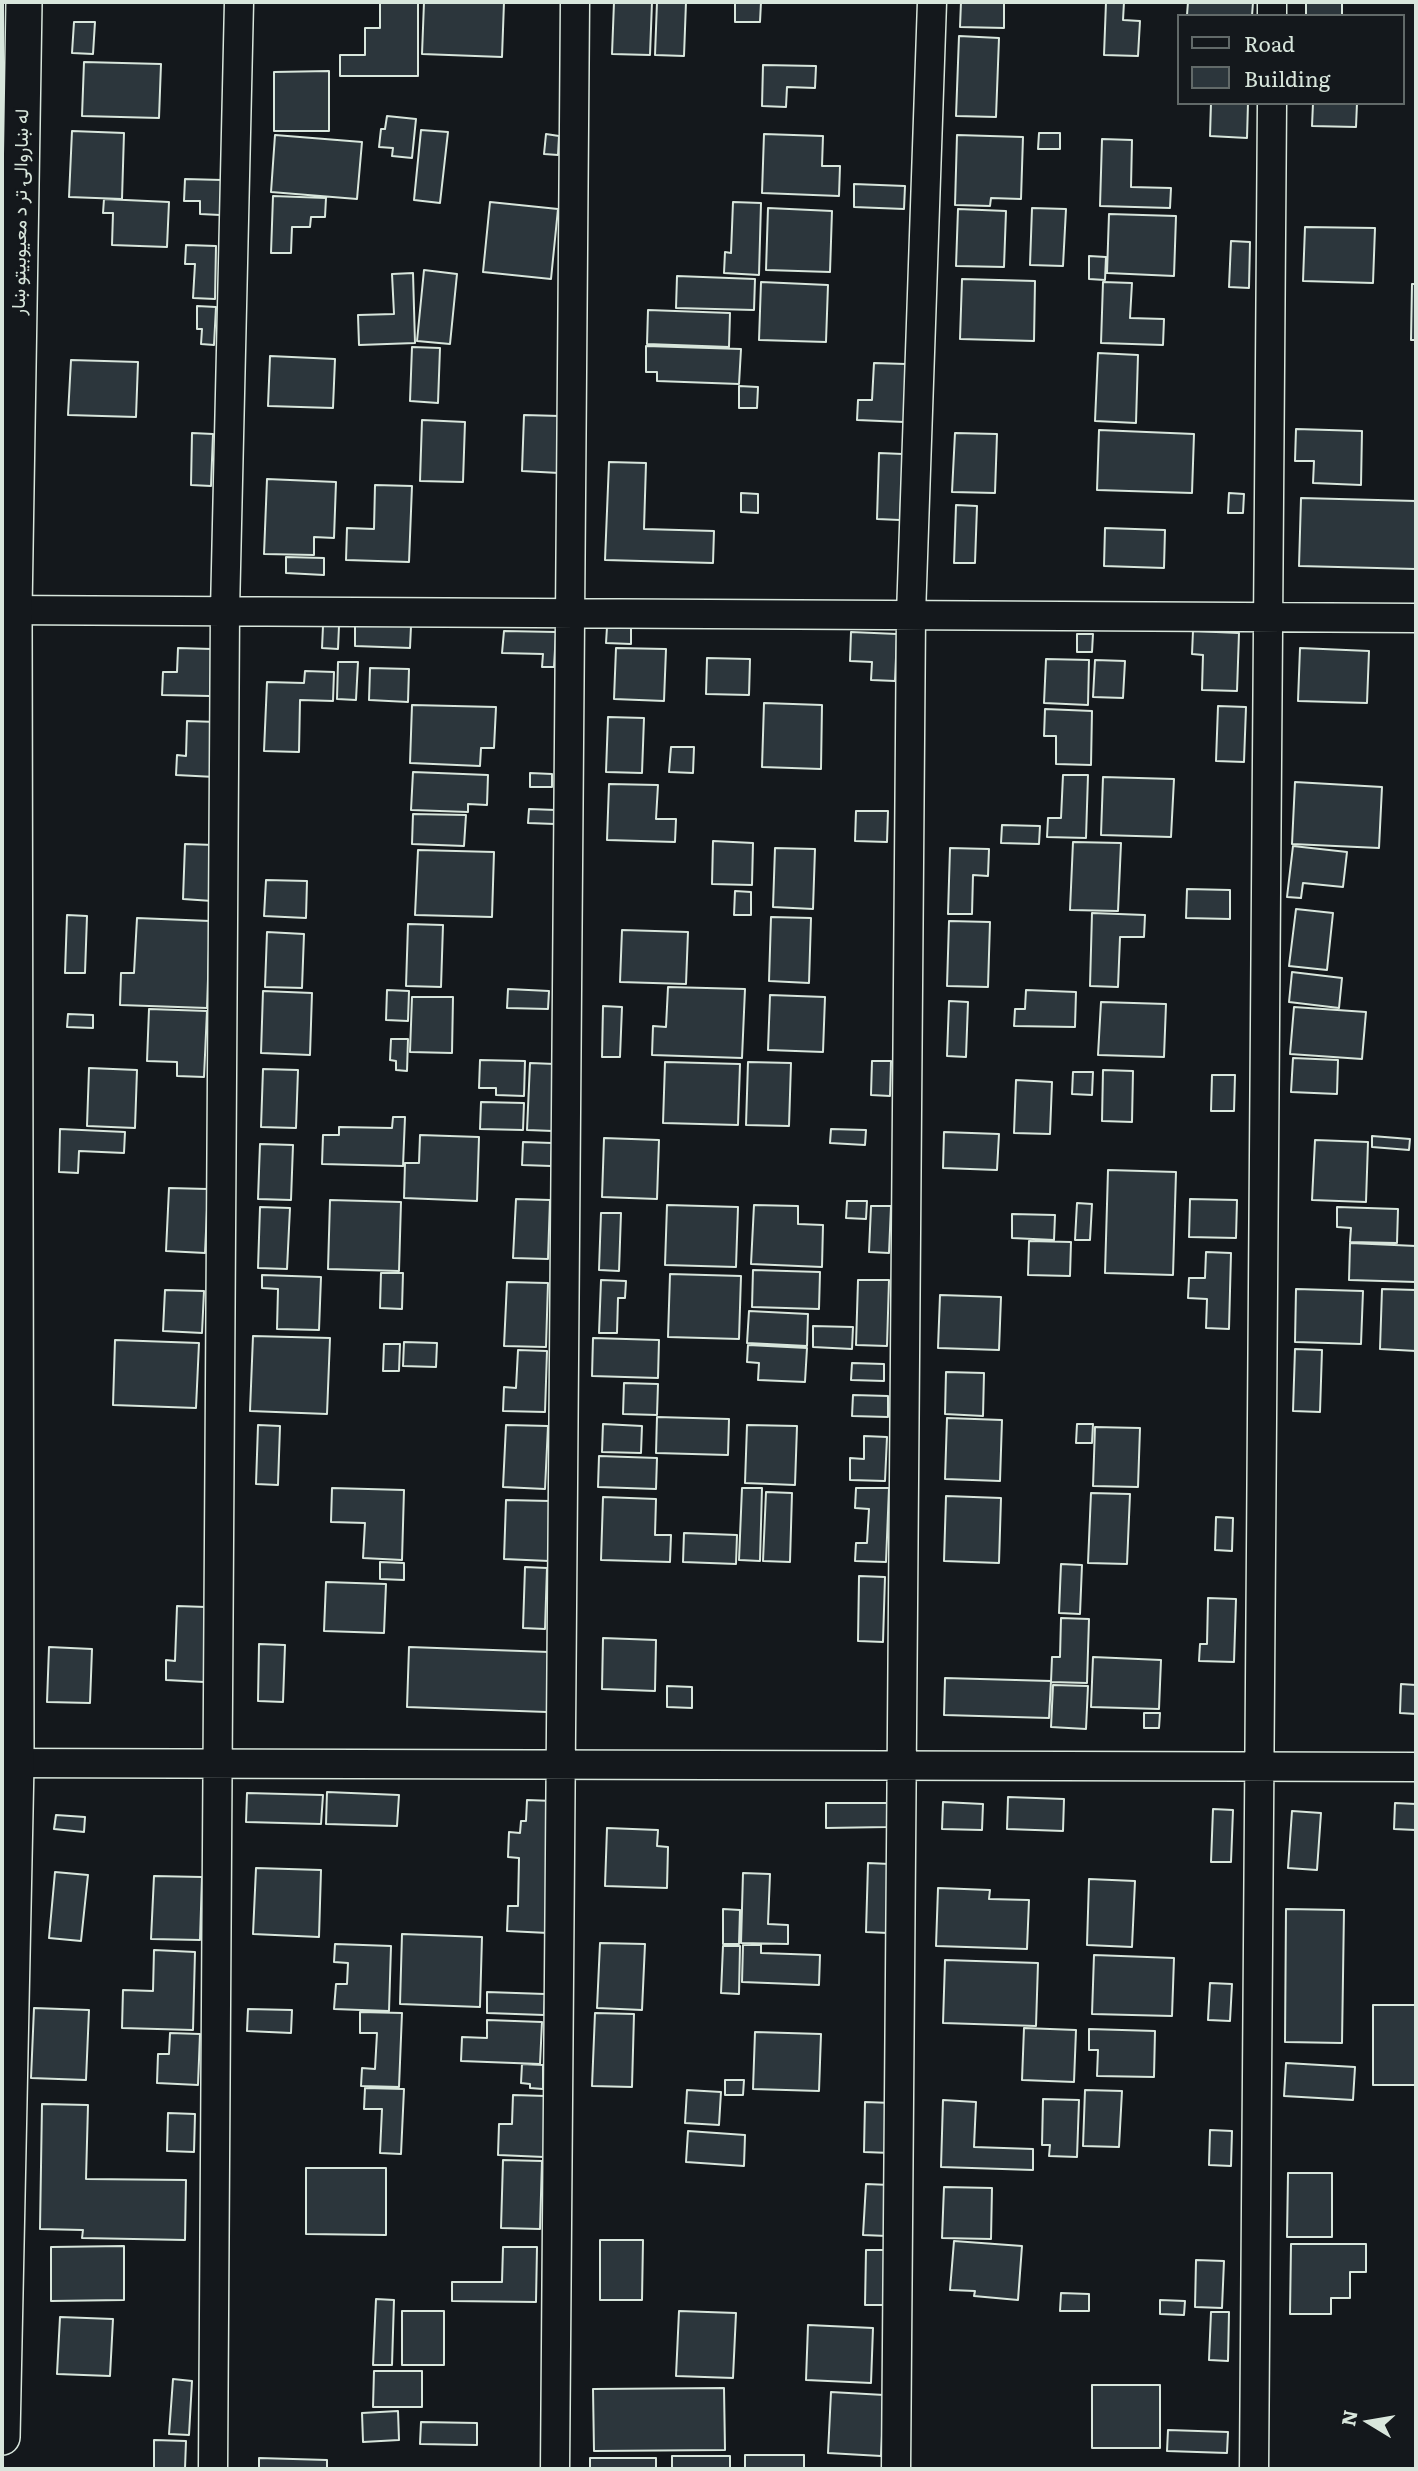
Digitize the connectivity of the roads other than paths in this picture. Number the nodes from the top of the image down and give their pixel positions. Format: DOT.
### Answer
graph roads {
  1 [pos="24,2"];
  2 [pos="239,2"];
  3 [pos="575,2"];
  4 [pos="932,2"];
  5 [pos="1272,105"];
  6 [pos="8,610"];
  7 [pos="225,611"];
  8 [pos="570,613"];
  9 [pos="911,615"];
  10 [pos="1268,617"];
  11 [pos="1416,618"];
  12 [pos="9,1763"];
  13 [pos="217,1764"];
  14 [pos="561,1765"];
  15 [pos="901,1766"];
  16 [pos="1259,1767"];
  17 [pos="1416,1767"];
  18 [pos="2,2437"];
  19 [pos="213,2469"];
  20 [pos="555,2469"];
  21 [pos="896,2469"];
  22 [pos="1254,2469"];
  1 -- 6 [label="street, له ښاروالۍ تر د معیوبیتو ښار"];
  2 -- 7 [label="street"];
  3 -- 8 [label="street"];
  4 -- 9 [label="street"];
  5 -- 10 [label="street"];
  6 -- 7 [label="street"];
  6 -- 12 [label="street, له ښاروالۍ تر د معیوبیتو ښار"];
  7 -- 8 [label="street"];
  7 -- 13 [label="street"];
  8 -- 9 [label="street"];
  8 -- 14 [label="street"];
  9 -- 10 [label="street"];
  9 -- 15 [label="street"];
  10 -- 11 [label="street"];
  10 -- 16 [label="street"];
  12 -- 13 [label="street"];
  12 -- 18 [label="street, له ښاروالۍ تر د معیوبیتو ښار"];
  13 -- 14 [label="street"];
  13 -- 19 [label="street"];
  14 -- 15 [label="street"];
  14 -- 20 [label="street"];
  15 -- 16 [label="street"];
  15 -- 21 [label="street"];
  16 -- 17 [label="street"];
  16 -- 22 [label="street"];
}
